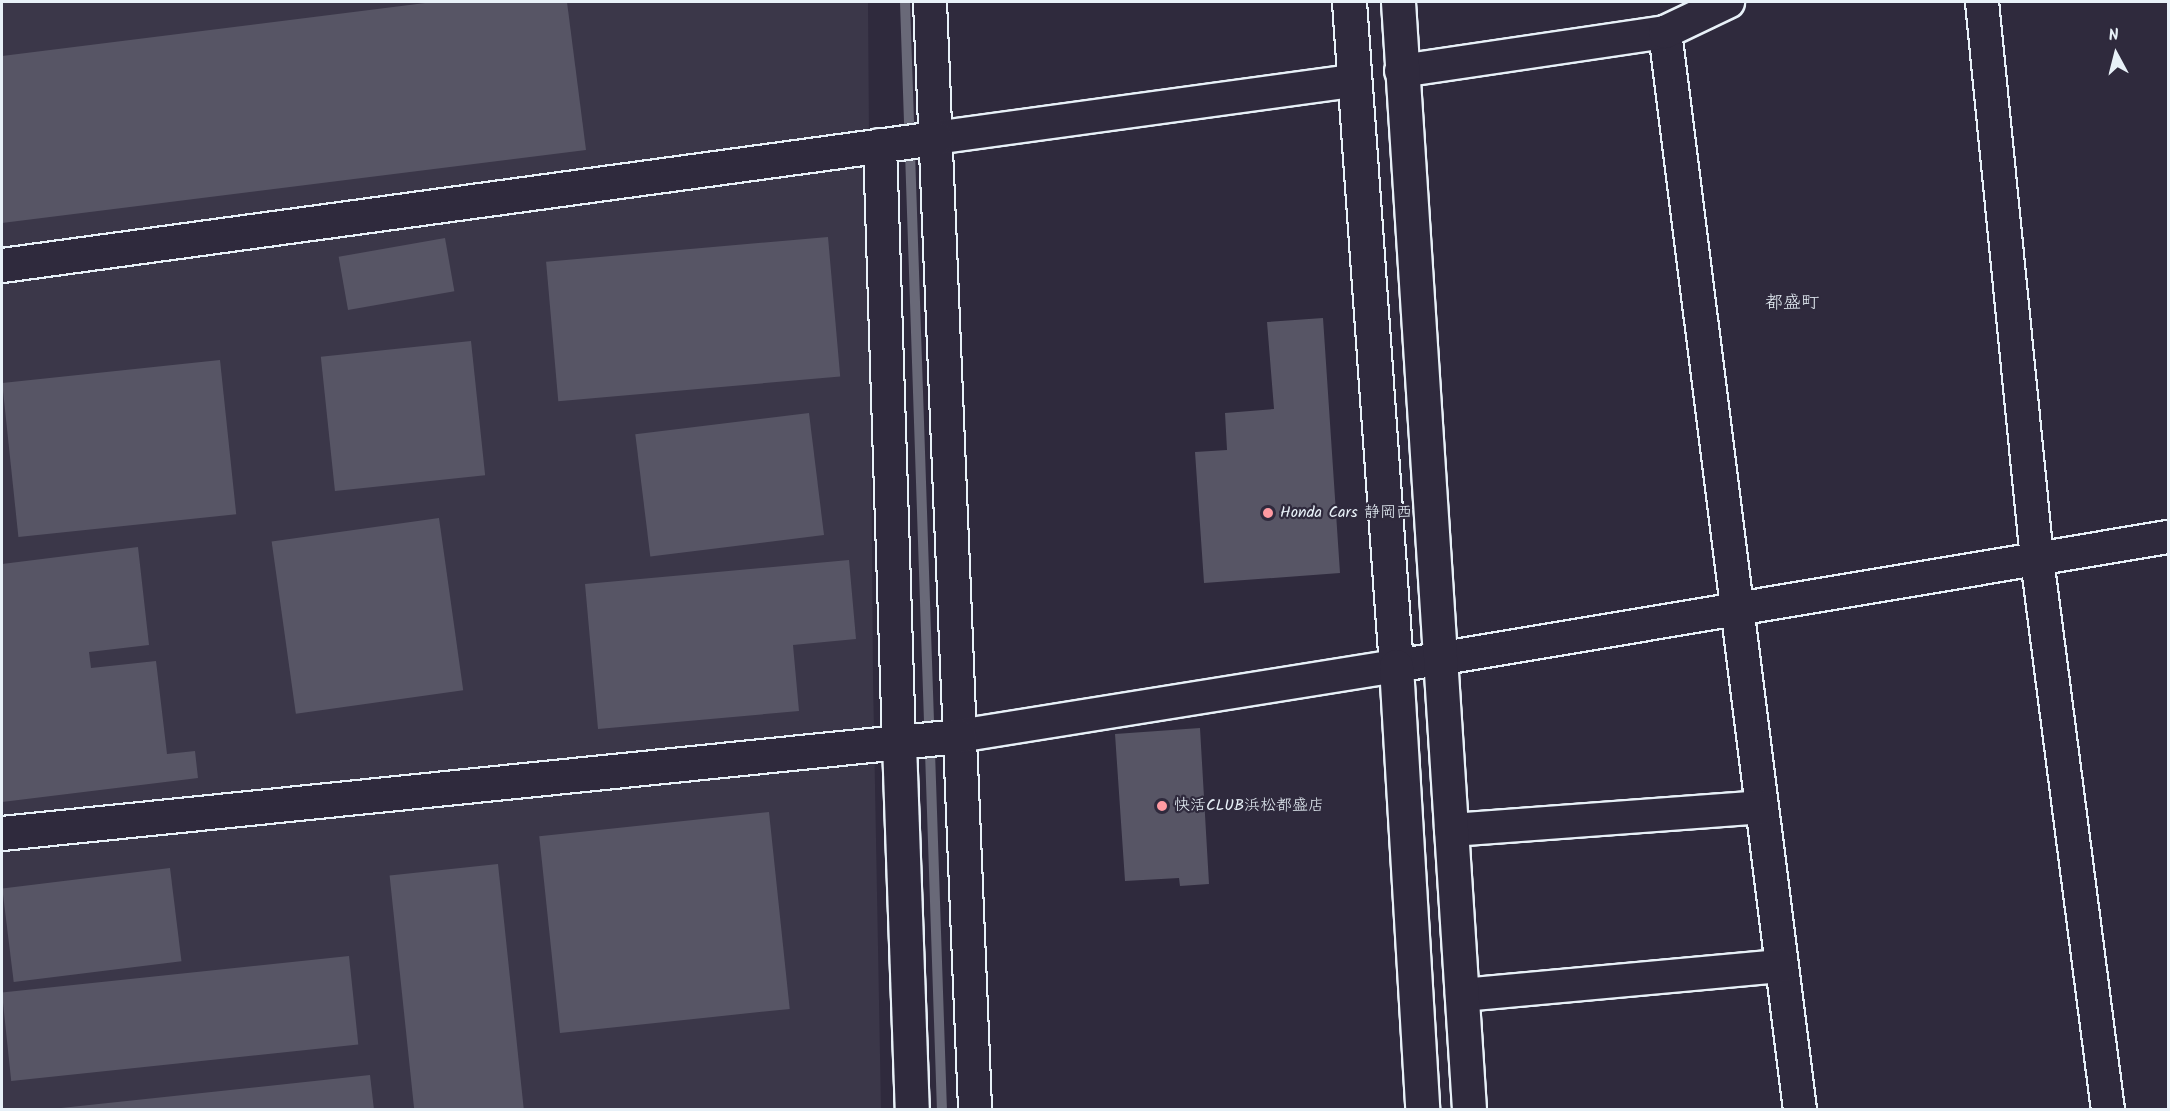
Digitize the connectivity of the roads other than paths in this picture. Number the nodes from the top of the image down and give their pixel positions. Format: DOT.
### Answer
graph roads {
  1 [pos="930,2"];
  2 [pos="1349,2"];
  3 [pos="1398,2"];
  4 [pos="1728,2"];
  5 [pos="1982,2"];
  6 [pos="1665,32"];
  7 [pos="1401,71"];
  8 [pos="1353,81"];
  9 [pos="935,138"];
  10 [pos="880,145"];
  11 [pos="2,265"];
  12 [pos="2169,537"];
  13 [pos="2037,559"];
  14 [pos="1735,608"];
  15 [pos="1441,659"];
  16 [pos="1396,666"];
  17 [pos="959,736"];
  18 [pos="899,743"];
  19 [pos="1761,807"];
  20 [pos="1451,830"];
  21 [pos="2,833"];
  22 [pos="1781,966"];
  23 [pos="1462,995"];
  24 [pos="912,1110"];
  25 [pos="975,1110"];
  26 [pos="1422,1110"];
  27 [pos="1469,1110"];
  28 [pos="1800,1110"];
  29 [pos="2108,1110"];
  1 -- 9 [label="street"];
  2 -- 8 [label="street"];
  3 -- 7 [label="street"];
  4 -- 6 [label="street"];
  5 -- 13 [label="street"];
  6 -- 7 [label="street"];
  6 -- 14 [label="street"];
  7 -- 15 [label="street"];
  8 -- 9 [label="street"];
  8 -- 16 [label="street"];
  9 -- 10 [label="street"];
  9 -- 17 [label="street"];
  10 -- 11 [label="street"];
  10 -- 18 [label="street"];
  12 -- 13 [label="street"];
  13 -- 14 [label="street"];
  13 -- 29 [label="street"];
  14 -- 15 [label="street"];
  14 -- 19 [label="street"];
  15 -- 16 [label="street"];
  15 -- 20 [label="street"];
  16 -- 17 [label="street"];
  16 -- 26 [label="street"];
  17 -- 18 [label="street"];
  17 -- 25 [label="street"];
  18 -- 21 [label="street"];
  18 -- 24 [label="street"];
  19 -- 20 [label="street"];
  19 -- 22 [label="street"];
  20 -- 23 [label="street"];
  22 -- 23 [label="street"];
  22 -- 28 [label="street"];
  23 -- 27 [label="street"];
}
